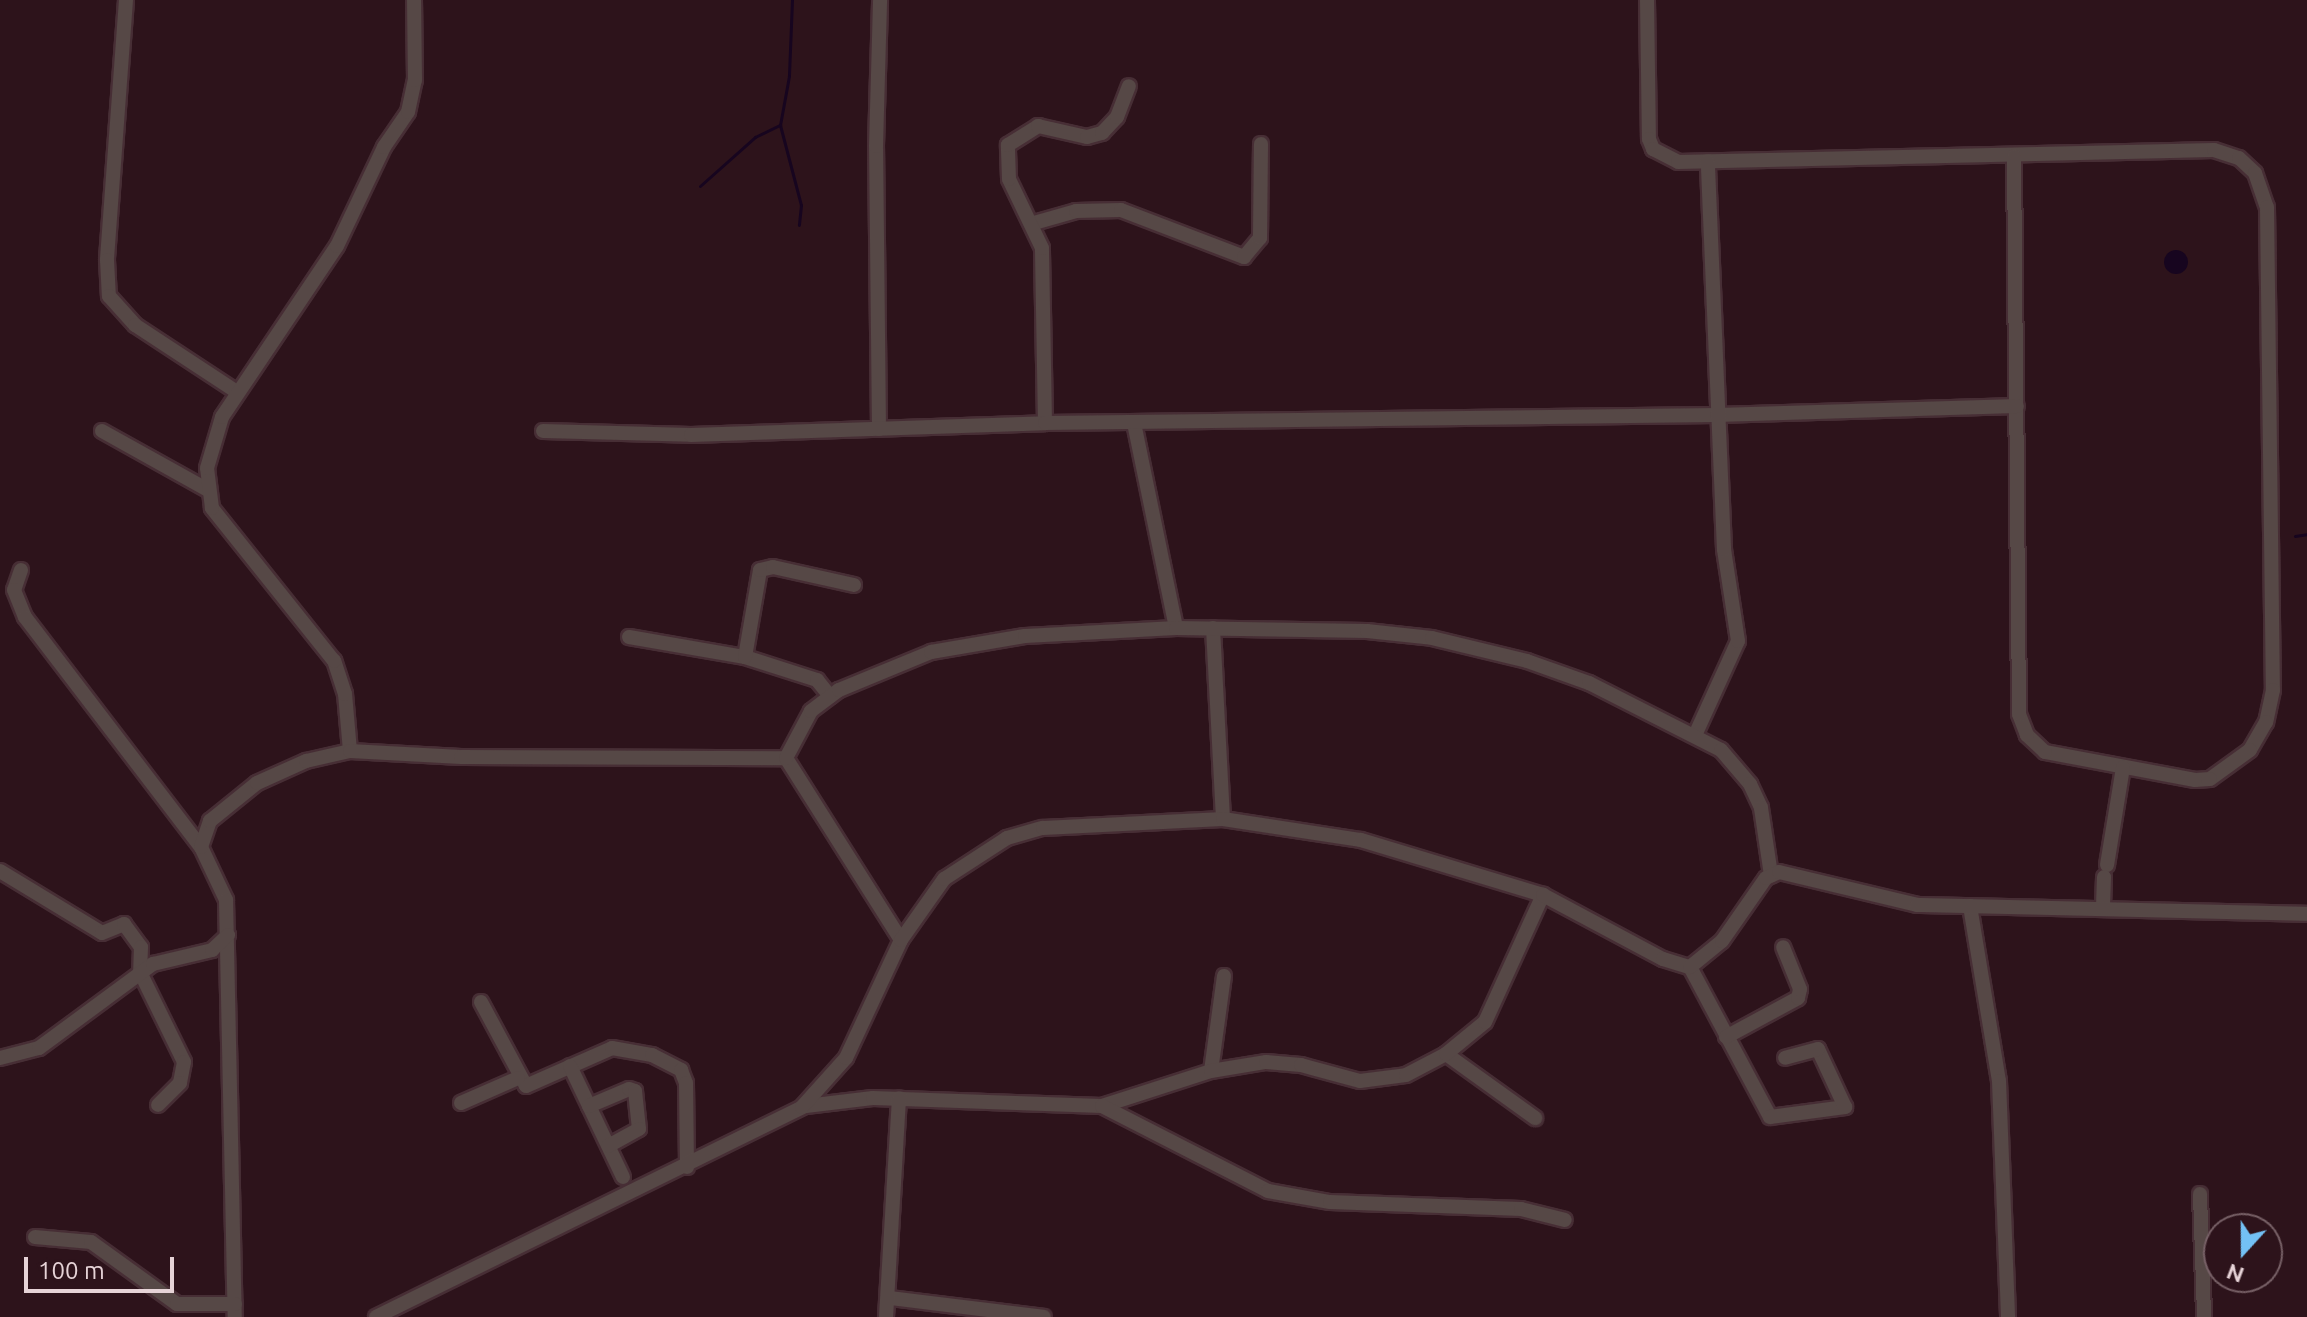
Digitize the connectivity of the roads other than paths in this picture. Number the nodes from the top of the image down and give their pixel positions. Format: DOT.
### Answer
graph roads {
  1 [pos="126,0"];
  2 [pos="414,0"];
  3 [pos="880,0"];
  4 [pos="1647,0"];
  5 [pos="1129,86"];
  6 [pos="1261,144"];
  7 [pos="2014,156"];
  8 [pos="1708,161"];
  9 [pos="1034,223"];
  10 [pos="237,392"];
  11 [pos="2017,406"];
  12 [pos="1717,415"];
  13 [pos="1045,423"];
  14 [pos="1134,423"];
  15 [pos="879,429"];
  16 [pos="102,431"];
  17 [pos="543,431"];
  18 [pos="206,489"];
  19 [pos="21,570"];
  20 [pos="854,585"];
  21 [pos="1176,628"];
  22 [pos="1213,628"];
  23 [pos="629,637"];
  24 [pos="745,657"];
  25 [pos="830,696"];
  26 [pos="1696,733"];
  27 [pos="350,751"];
  28 [pos="786,758"];
  29 [pos="2123,767"];
  30 [pos="1223,819"];
  31 [pos="201,847"];
  32 [pos="0,871"];
  33 [pos="1771,875"];
  34 [pos="1543,895"];
  35 [pos="1970,906"];
  36 [pos="2103,906"];
  37 [pos="2307,914"];
  38 [pos="228,935"];
  39 [pos="901,940"];
  40 [pos="1783,947"];
  41 [pos="202,952"];
  42 [pos="1690,967"];
  43 [pos="229,968"];
  44 [pos="140,972"];
  45 [pos="1224,976"];
  46 [pos="481,1002"];
  47 [pos="1726,1037"];
  48 [pos="1446,1054"];
  49 [pos="0,1058"];
  50 [pos="1785,1058"];
  51 [pos="570,1066"];
  52 [pos="1211,1071"];
  53 [pos="518,1078"];
  54 [pos="899,1098"];
  55 [pos="461,1103"];
  56 [pos="158,1105"];
  57 [pos="589,1106"];
  58 [pos="1102,1106"];
  59 [pos="802,1107"];
  60 [pos="1535,1118"];
  61 [pos="608,1146"];
  62 [pos="687,1167"];
  63 [pos="623,1177"];
  64 [pos="2200,1194"];
  65 [pos="1565,1220"];
  66 [pos="35,1237"];
  67 [pos="890,1298"];
  68 [pos="235,1311"];
  69 [pos="376,1317"];
  70 [pos="886,1317"];
  71 [pos="1044,1317"];
  72 [pos="2008,1317"];
  73 [pos="2204,1317"];
  1 -- 10 [label="street"];
  2 -- 10 [label="street"];
  3 -- 15 [label="street"];
  4 -- 8 [label="street"];
  5 -- 9 [label="street"];
  6 -- 9 [label="street"];
  7 -- 8 [label="street"];
  7 -- 11 [label="street"];
  7 -- 29 [label="street"];
  8 -- 12 [label="street"];
  9 -- 13 [label="street"];
  10 -- 18 [label="street"];
  11 -- 12 [label="street"];
  11 -- 29 [label="street"];
  12 -- 14 [label="street"];
  12 -- 26 [label="street"];
  13 -- 14 [label="street"];
  13 -- 15 [label="street"];
  14 -- 21 [label="street"];
  15 -- 17 [label="street"];
  16 -- 18 [label="street"];
  18 -- 27 [label="street"];
  19 -- 31 [label="street"];
  20 -- 24 [label="street"];
  21 -- 22 [label="street"];
  21 -- 25 [label="street"];
  22 -- 26 [label="street"];
  22 -- 30 [label="street"];
  23 -- 24 [label="street"];
  24 -- 25 [label="street"];
  25 -- 28 [label="street"];
  26 -- 33 [label="street"];
  27 -- 28 [label="street"];
  27 -- 31 [label="street"];
  28 -- 39 [label="street"];
  29 -- 36 [label="street"];
  30 -- 34 [label="street"];
  30 -- 39 [label="street"];
  31 -- 38 [label="street"];
  32 -- 44 [label="street"];
  33 -- 35 [label="street"];
  33 -- 42 [label="street"];
  34 -- 42 [label="street"];
  34 -- 48 [label="street"];
  35 -- 36 [label="street"];
  35 -- 72 [label="street"];
  36 -- 37 [label="street"];
  38 -- 41 [label="street"];
  38 -- 43 [label="street"];
  39 -- 59 [label="street"];
  40 -- 47 [label="street"];
  41 -- 43 [label="street"];
  41 -- 44 [label="street"];
  42 -- 47 [label="street"];
  43 -- 68 [label="street"];
  44 -- 49 [label="street"];
  44 -- 56 [label="street"];
  45 -- 52 [label="street"];
  46 -- 53 [label="street"];
  47 -- 50 [label="street"];
  48 -- 52 [label="street"];
  48 -- 60 [label="street"];
  51 -- 53 [label="street"];
  51 -- 57 [label="street"];
  51 -- 62 [label="street"];
  52 -- 58 [label="street"];
  53 -- 55 [label="street"];
  54 -- 58 [label="street"];
  54 -- 59 [label="street"];
  54 -- 67 [label="street"];
  57 -- 61 [label="street"];
  57 -- 61 [label="street"];
  58 -- 65 [label="street"];
  59 -- 62 [label="street"];
  61 -- 63 [label="street"];
  62 -- 69 [label="street"];
  64 -- 73 [label="street"];
  66 -- 68 [label="street"];
  67 -- 70 [label="street"];
  67 -- 71 [label="street"];
}
